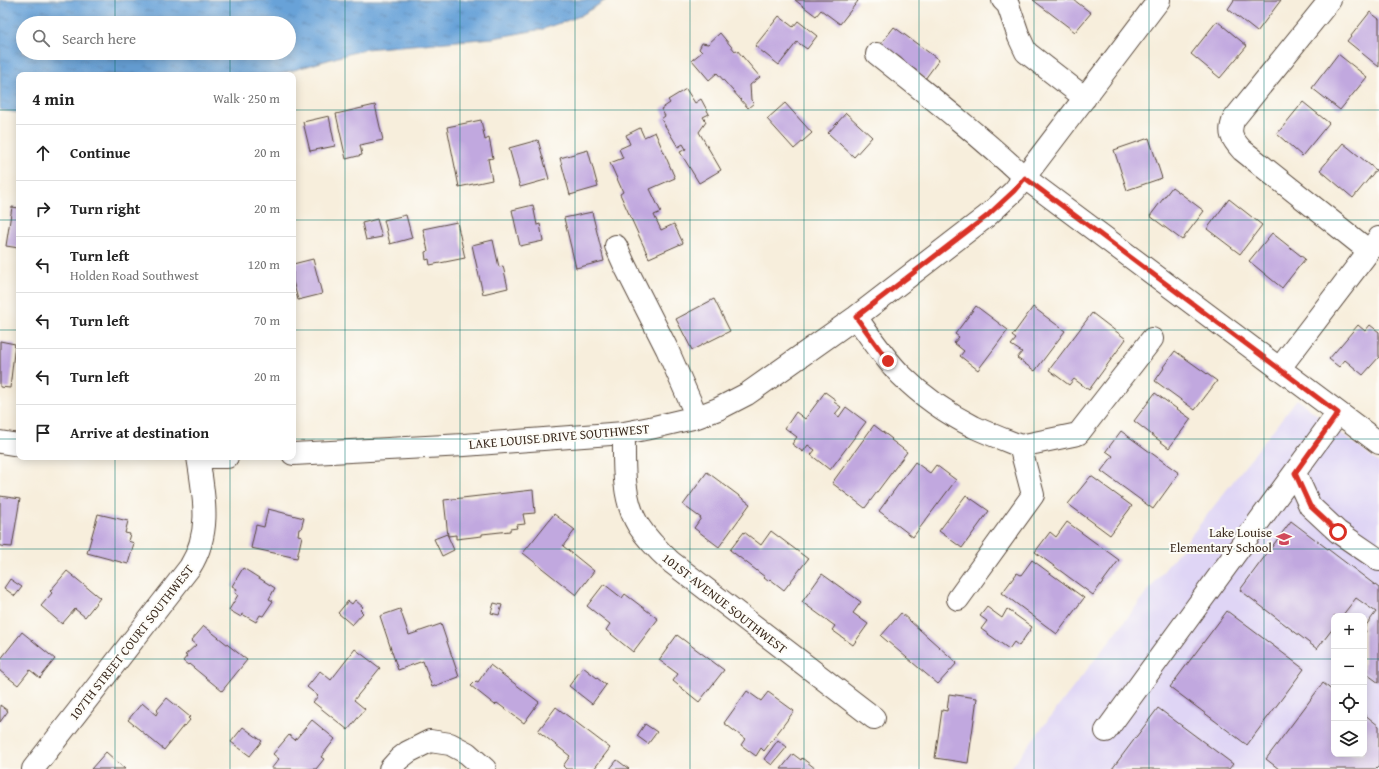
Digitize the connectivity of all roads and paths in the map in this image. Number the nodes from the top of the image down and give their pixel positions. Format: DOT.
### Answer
graph roads {
  1 [pos="1003,0"];
  2 [pos="1159,0"];
  3 [pos="1330,0"];
  4 [pos="877,54"];
  5 [pos="1085,98"];
  6 [pos="1025,178"];
  7 [pos="1374,244"];
  8 [pos="616,246"];
  9 [pos="856,317"];
  10 [pos="1152,339"];
  11 [pos="1279,368"];
  12 [pos="1338,413"];
  13 [pos="697,417"];
  14 [pos="624,433"];
  15 [pos="0,442"];
  16 [pos="1379,443"];
  17 [pos="16,445"];
  18 [pos="1020,446"];
  19 [pos="296,454"];
  20 [pos="198,460"];
  21 [pos="1295,473"];
  22 [pos="1379,560"];
  23 [pos="958,599"];
  24 [pos="874,718"];
  25 [pos="1106,731"];
  26 [pos="33,769"];
  27 [pos="390,769"];
  28 [pos="485,769"];
  1 -- 5 [label="street"];
  2 -- 5 [label="street, LAKE LOUISE DRIVE SOUTHWEST"];
  3 -- 7 [label="street"];
  4 -- 6 [label="street"];
  5 -- 6 [label="street, LAKE LOUISE DRIVE SOUTHWEST"];
  6 -- 9 [label="street, LAKE LOUISE DRIVE SOUTHWEST"];
  6 -- 11 [label="street"];
  7 -- 11 [label="street"];
  8 -- 13 [label="street"];
  9 -- 13 [label="street, LAKE LOUISE DRIVE SOUTHWEST"];
  9 -- 18 [label="street"];
  10 -- 18 [label="street"];
  11 -- 12 [label="street"];
  12 -- 16 [label="street"];
  12 -- 21 [label="street"];
  13 -- 14 [label="street, LAKE LOUISE DRIVE SOUTHWEST"];
  14 -- 19 [label="street, LAKE LOUISE DRIVE SOUTHWEST"];
  14 -- 24 [label="street, 101ST AVENUE SOUTHWEST"];
  15 -- 17 [label="street"];
  18 -- 23 [label="street"];
  20 -- 26 [label="street, 107TH STREET COURT SOUTHWEST"];
  21 -- 22 [label="street"];
  21 -- 25 [label="street"];
  27 -- 28 [label="street"];
}
